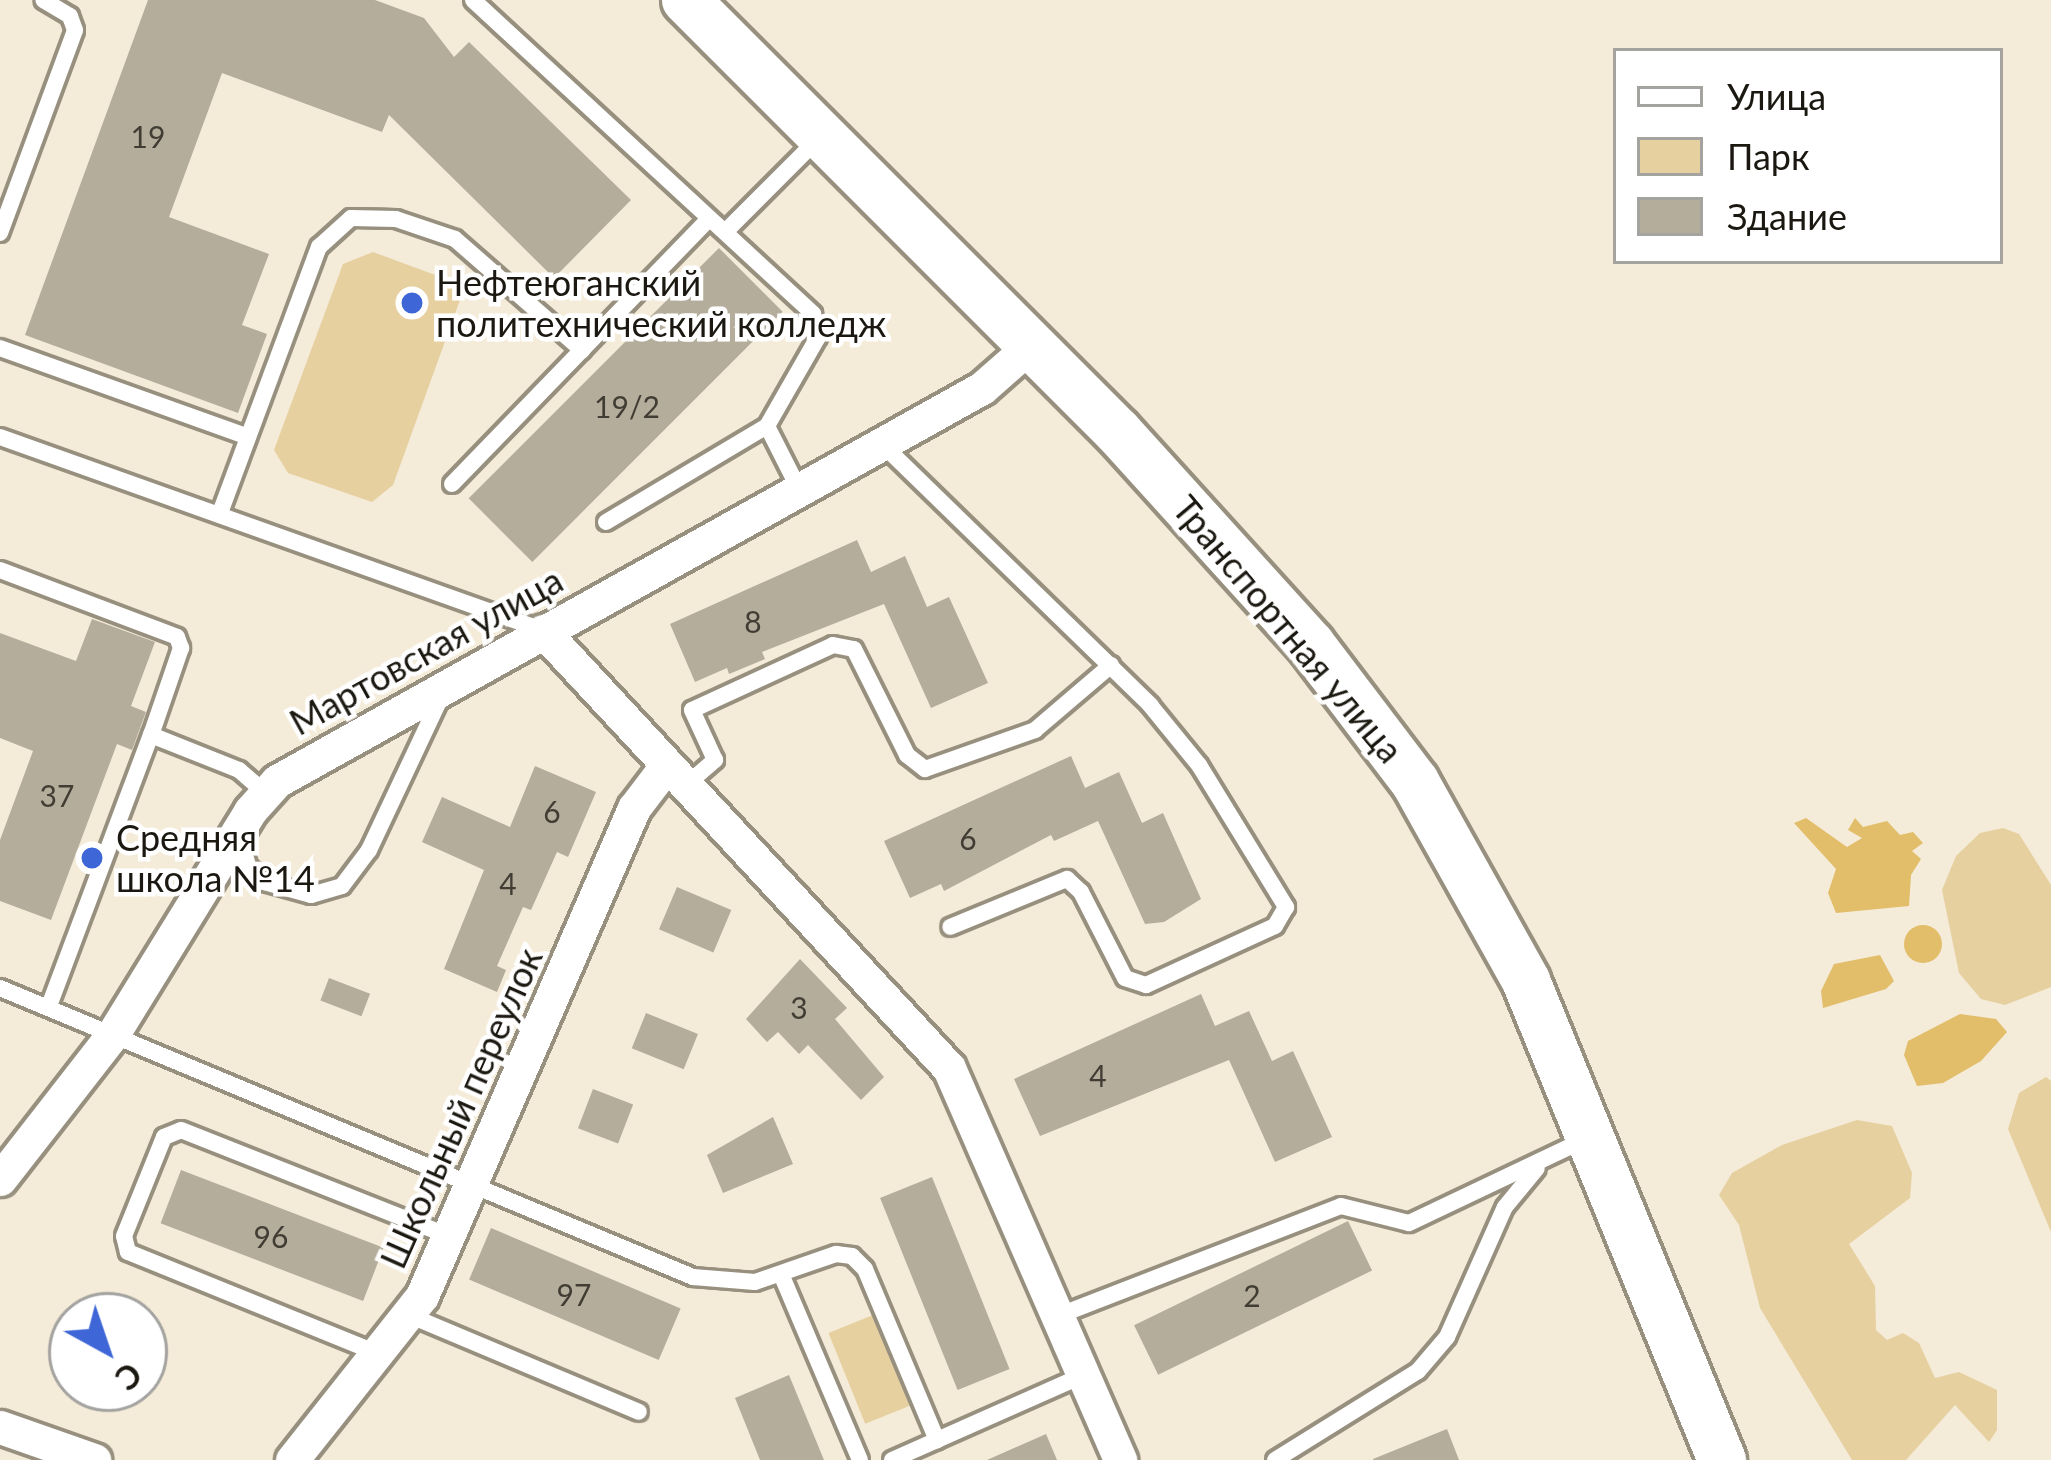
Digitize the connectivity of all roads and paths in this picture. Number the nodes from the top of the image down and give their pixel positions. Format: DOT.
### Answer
graph roads {
  1 [pos="43,0"];
  2 [pos="473,0"];
  3 [pos="686,0"];
  4 [pos="821,135"];
  5 [pos="706,222"];
  6 [pos="726,231"];
  7 [pos="0,233"];
  8 [pos="1031,345"];
  9 [pos="0,348"];
  10 [pos="582,350"];
  11 [pos="766,426"];
  12 [pos="0,437"];
  13 [pos="248,437"];
  14 [pos="881,443"];
  15 [pos="452,484"];
  16 [pos="799,489"];
  17 [pos="220,513"];
  18 [pos="606,522"];
  19 [pos="0,570"];
  20 [pos="543,631"];
  21 [pos="1111,665"];
  22 [pos="452,682"];
  23 [pos="151,735"];
  24 [pos="676,776"];
  25 [pos="263,792"];
  26 [pos="238,829"];
  27 [pos="950,927"];
  28 [pos="0,988"];
  29 [pos="49,1006"];
  30 [pos="113,1034"];
  31 [pos="1592,1136"];
  32 [pos="1546,1158"];
  33 [pos="0,1179"];
  34 [pos="474,1184"];
  35 [pos="450,1236"];
  36 [pos="781,1274"];
  37 [pos="1060,1315"];
  38 [pos="411,1316"];
  39 [pos="379,1354"];
  40 [pos="1085,1375"];
  41 [pos="639,1412"];
  42 [pos="0,1427"];
  43 [pos="937,1440"];
  44 [pos="94,1460"];
  45 [pos="292,1460"];
  46 [pos="860,1460"];
  47 [pos="892,1460"];
  48 [pos="1120,1460"];
  49 [pos="1274,1460"];
  50 [pos="1722,1460"];
  1 -- 7 [label="lane"];
  2 -- 5 [label="lane"];
  3 -- 4 [label="street, Транспортная улица"];
  4 -- 6 [label="lane"];
  4 -- 8 [label="street, Транспортная улица"];
  5 -- 6 [label="lane"];
  5 -- 10 [label="lane"];
  6 -- 11 [label="lane"];
  8 -- 14 [label="street, Мартовская улица"];
  8 -- 31 [label="street, Транспортная улица"];
  9 -- 13 [label="lane"];
  10 -- 13 [label="lane"];
  10 -- 15 [label="lane"];
  11 -- 16 [label="lane"];
  11 -- 18 [label="lane"];
  12 -- 17 [label="lane"];
  13 -- 17 [label="lane"];
  14 -- 16 [label="street, Мартовская улица"];
  14 -- 21 [label="lane"];
  16 -- 20 [label="street, Мартовская улица"];
  17 -- 20 [label="lane"];
  19 -- 23 [label="lane"];
  20 -- 22 [label="street, Мартовская улица"];
  20 -- 24 [label="street"];
  21 -- 24 [label="lane"];
  21 -- 27 [label="lane"];
  22 -- 25 [label="street, Мартовская улица"];
  22 -- 26 [label="lane"];
  23 -- 25 [label="lane"];
  23 -- 29 [label="lane"];
  24 -- 34 [label="street, Школьный переулок"];
  24 -- 37 [label="street"];
  25 -- 26 [label="street, Мартовская улица"];
  26 -- 30 [label="street, Мартовская улица"];
  28 -- 29 [label="lane"];
  29 -- 30 [label="lane"];
  30 -- 33 [label="street, Мартовская улица"];
  30 -- 34 [label="lane"];
  31 -- 32 [label="lane"];
  31 -- 50 [label="street, Транспортная улица"];
  32 -- 37 [label="lane"];
  32 -- 49 [label="lane"];
  34 -- 35 [label="street, Школьный переулок"];
  34 -- 36 [label="lane"];
  35 -- 38 [label="street, Школьный переулок"];
  35 -- 39 [label="lane"];
  36 -- 43 [label="lane"];
  36 -- 46 [label="lane"];
  37 -- 40 [label="street"];
  38 -- 39 [label="street, Школьный переулок"];
  38 -- 41 [label="lane"];
  39 -- 45 [label="street, Школьный переулок"];
  40 -- 43 [label="lane"];
  40 -- 48 [label="street"];
  42 -- 44 [label="street"];
  43 -- 47 [label="lane"];
}
